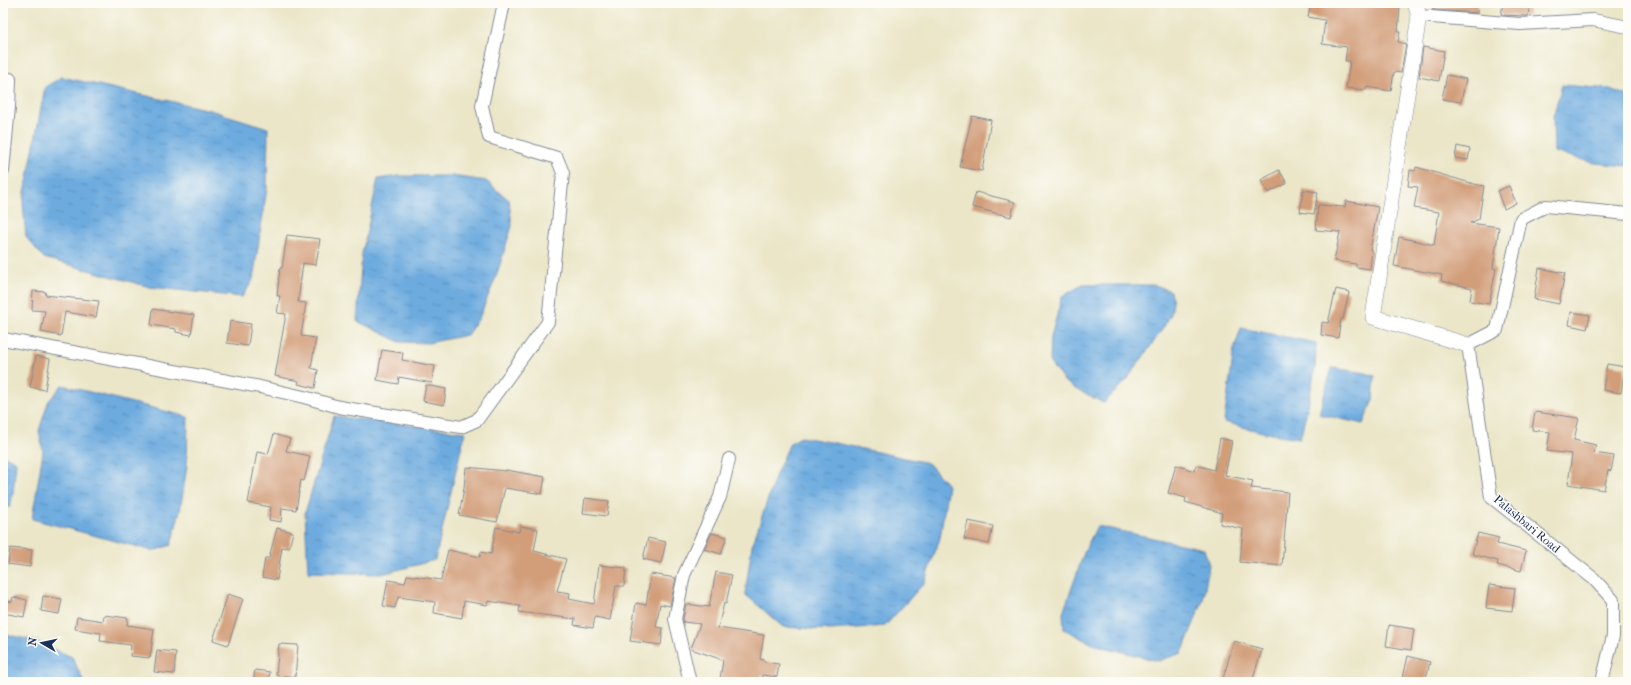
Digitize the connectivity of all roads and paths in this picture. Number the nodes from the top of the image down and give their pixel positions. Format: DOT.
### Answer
graph roads {
  1 [pos="504,3"];
  2 [pos="1417,9"];
  3 [pos="1628,27"];
  4 [pos="10,79"];
  5 [pos="3,171"];
  6 [pos="1628,214"];
  7 [pos="3,340"];
  8 [pos="1468,344"];
  9 [pos="729,459"];
  10 [pos="690,682"];
  11 [pos="1602,682"];
  1 -- 7 [label="street"];
  2 -- 3 [label="street"];
  2 -- 8 [label="street"];
  4 -- 5 [label="street"];
  6 -- 8 [label="street"];
  8 -- 11 [label="street, Palashbari Road"];
  9 -- 10 [label="street"];
}
